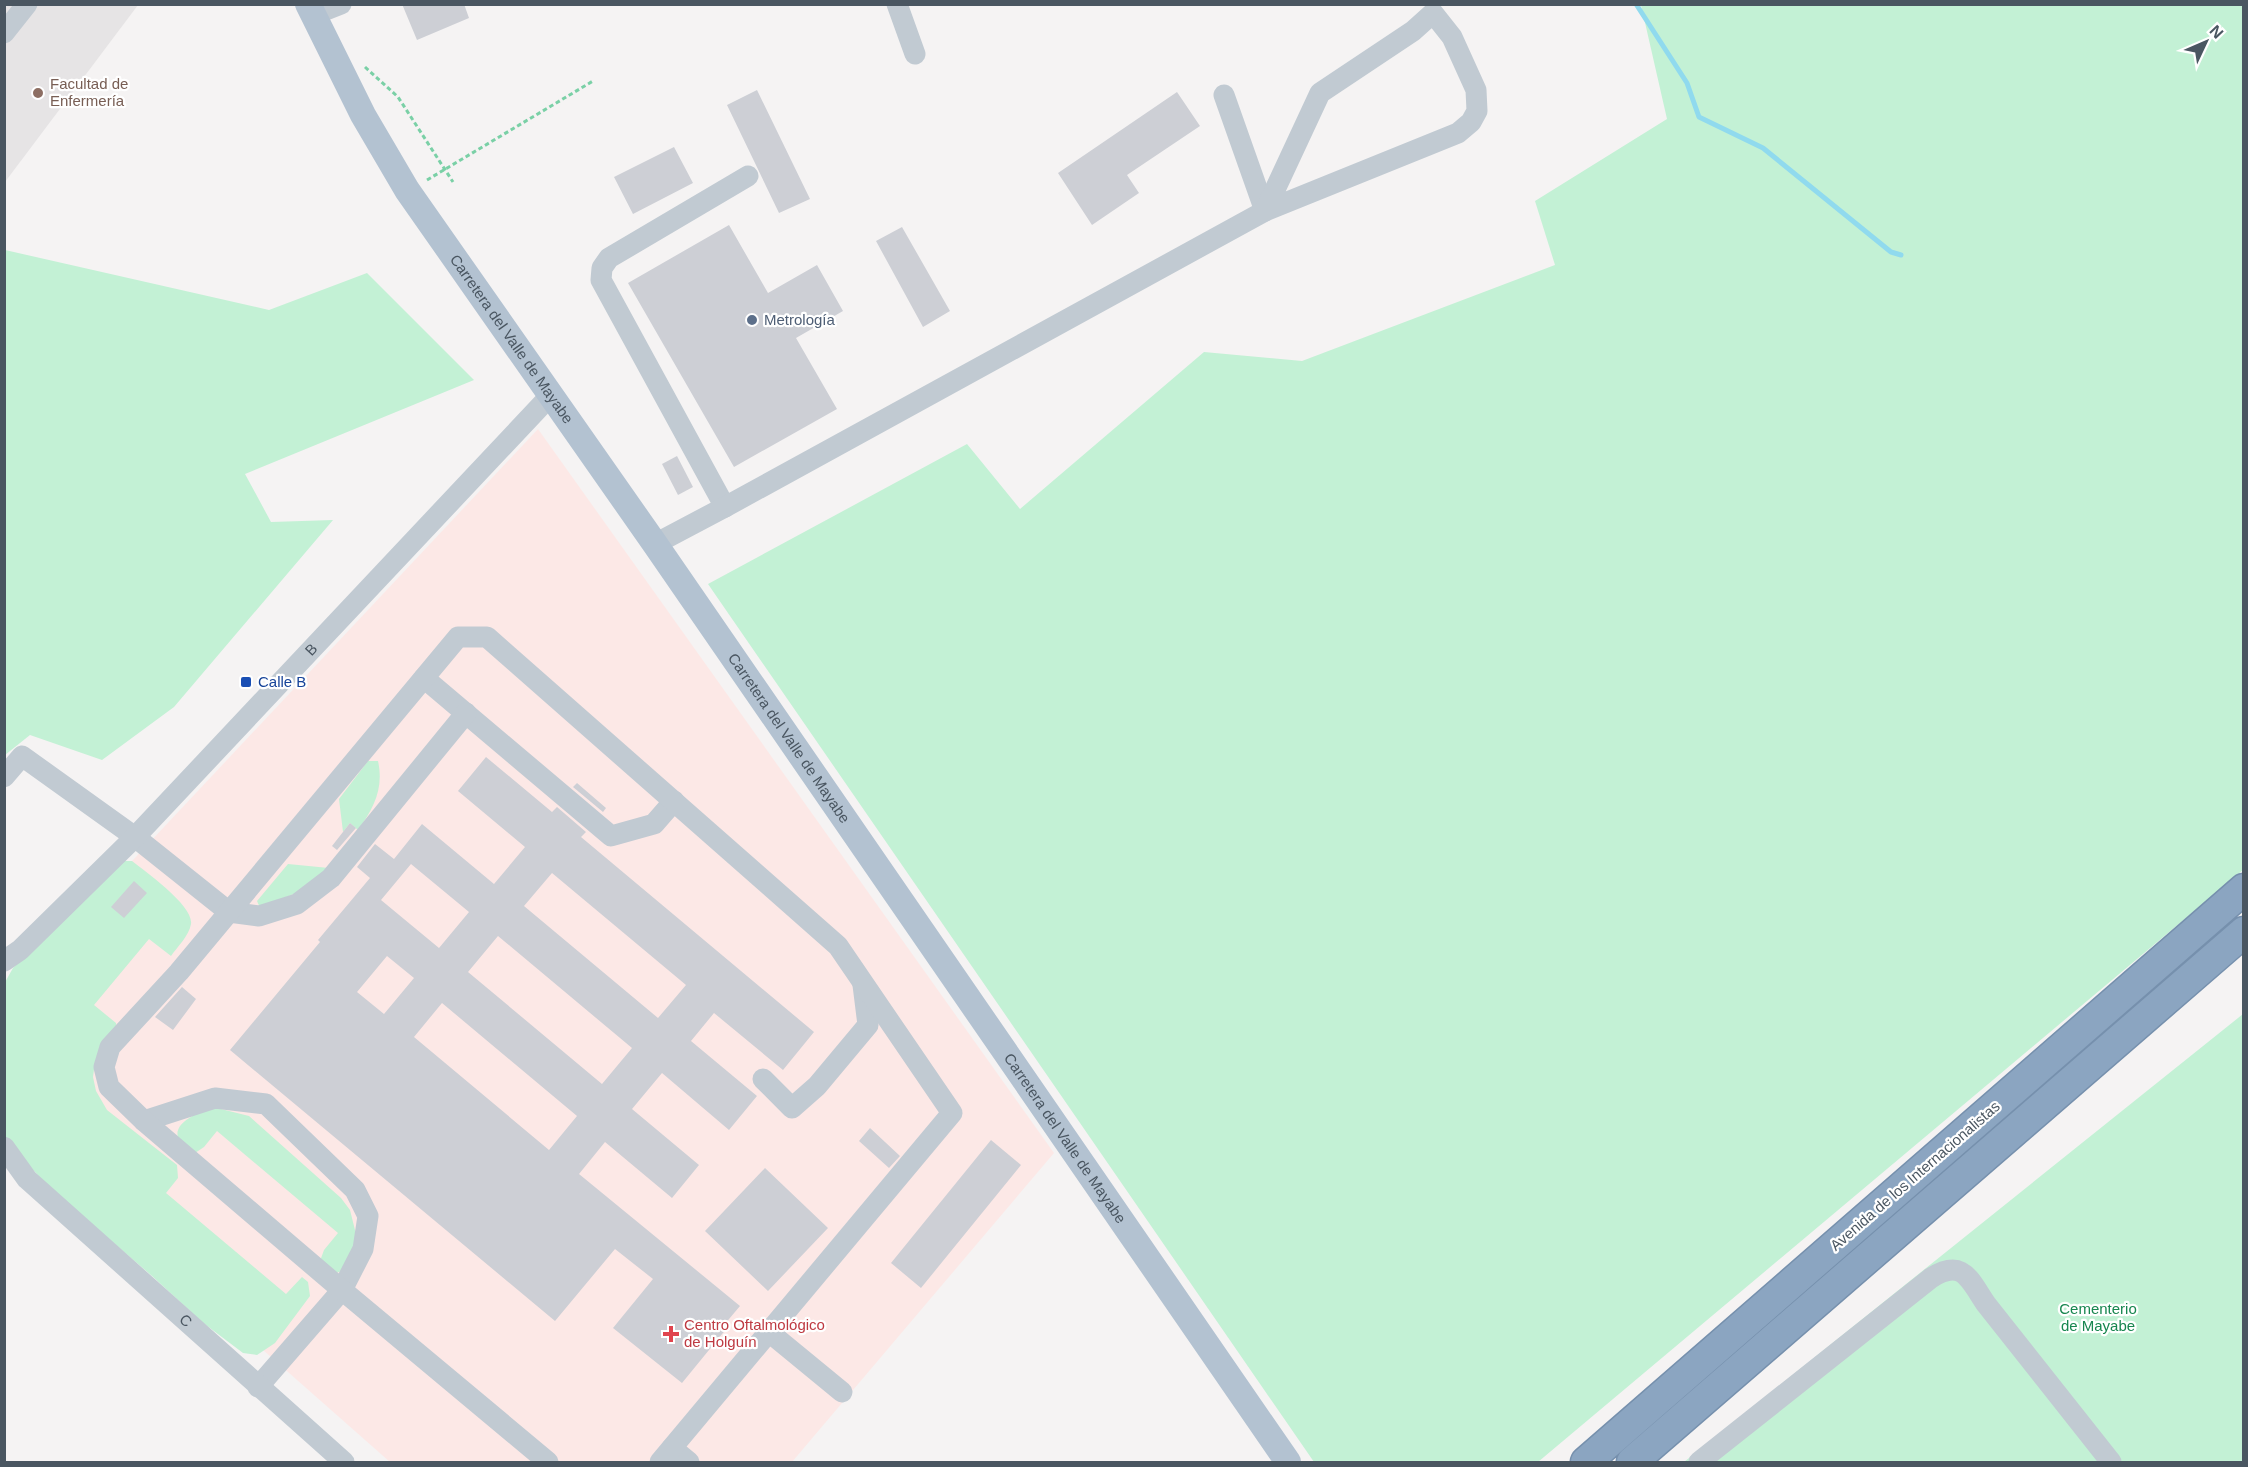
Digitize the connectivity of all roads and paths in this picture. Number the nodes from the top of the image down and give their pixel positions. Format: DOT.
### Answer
graph roads {
  1 [pos="27,4"];
  2 [pos="341,4"];
  3 [pos="897,4"];
  4 [pos="310,10"];
  5 [pos="4,33"];
  6 [pos="915,54"];
  7 [pos="365,67"];
  8 [pos="594,81"];
  9 [pos="1224,94"];
  10 [pos="446,170"];
  11 [pos="748,176"];
  12 [pos="453,182"];
  13 [pos="407,190"];
  14 [pos="1265,212"];
  15 [pos="550,396"];
  16 [pos="725,507"];
  17 [pos="655,543"];
  18 [pos="424,678"];
  19 [pos="466,713"];
  20 [pos="4,777"];
  21 [pos="674,801"];
  22 [pos="135,837"];
  23 [pos="2244,889"];
  24 [pos="229,912"];
  25 [pos="2244,932"];
  26 [pos="12,956"];
  27 [pos="4,978"];
  28 [pos="863,982"];
  29 [pos="763,1079"];
  30 [pos="144,1121"];
  31 [pos="4,1148"];
  32 [pos="4,1171"];
  33 [pos="27,1179"];
  34 [pos="342,1290"];
  35 [pos="769,1332"];
  36 [pos="258,1387"];
  37 [pos="842,1392"];
  38 [pos="666,1455"];
  39 [pos="344,1462"];
  40 [pos="548,1462"];
  41 [pos="689,1462"];
  42 [pos="1288,1462"];
  43 [pos="1586,1462"];
  44 [pos="1632,1462"];
  45 [pos="1699,1462"];
  46 [pos="2111,1462"];
  1 -- 5 [label="street"];
  2 -- 4 [label="street"];
  3 -- 6 [label="street"];
  4 -- 13 [label="main road, Carretera del Valle de Mayabe"];
  7 -- 10 [label="path"];
  8 -- 10 [label="path"];
  9 -- 14 [label="street"];
  10 -- 12 [label="path"];
  10 -- 13 [label="path"];
  11 -- 16 [label="street"];
  13 -- 15 [label="main road, Carretera del Valle de Mayabe"];
  14 -- 14 [label="street"];
  14 -- 16 [label="street"];
  15 -- 17 [label="main road, Carretera del Valle de Mayabe"];
  15 -- 22 [label="street, B"];
  16 -- 17 [label="street"];
  17 -- 42 [label="main road, Carretera del Valle de Mayabe"];
  18 -- 19 [label="street"];
  18 -- 21 [label="street"];
  18 -- 24 [label="street"];
  19 -- 21 [label="street"];
  19 -- 24 [label="street"];
  20 -- 22 [label="street"];
  21 -- 28 [label="street"];
  22 -- 24 [label="street"];
  22 -- 26 [label="street, B"];
  23 -- 43 [label="highway, Avenida de los Internacionalistas"];
  24 -- 30 [label="street"];
  25 -- 44 [label="highway, Avenida de los Internacionalistas"];
  26 -- 27 [label="street, B"];
  28 -- 29 [label="street"];
  28 -- 35 [label="street"];
  30 -- 34 [label="street"];
  30 -- 34 [label="street"];
  31 -- 33 [label="street, C"];
  32 -- 33 [label="street, C"];
  33 -- 36 [label="street, C"];
  34 -- 36 [label="street"];
  34 -- 40 [label="street"];
  35 -- 37 [label="street"];
  35 -- 38 [label="street"];
  36 -- 39 [label="street, C"];
  38 -- 41 [label="street"];
  45 -- 46 [label="street"];
}
